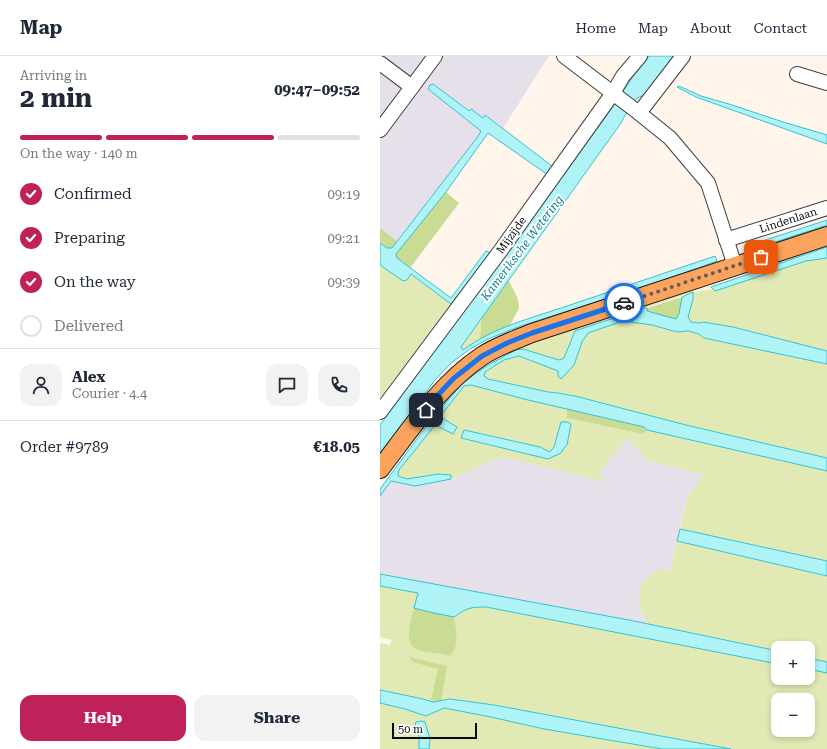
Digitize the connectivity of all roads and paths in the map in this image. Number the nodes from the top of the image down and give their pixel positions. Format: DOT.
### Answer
graph roads {
  1 [pos="435,56"];
  2 [pos="564,56"];
  3 [pos="640,56"];
  4 [pos="683,56"];
  5 [pos="380,63"];
  6 [pos="797,74"];
  7 [pos="827,83"];
  8 [pos="412,87"];
  9 [pos="615,95"];
  10 [pos="636,110"];
  11 [pos="380,130"];
  12 [pos="827,208"];
  13 [pos="827,236"];
  14 [pos="726,240"];
  15 [pos="735,266"];
  16 [pos="380,412"];
  17 [pos="380,469"];
  1 -- 8 [label="street"];
  2 -- 9 [label="street"];
  3 -- 9 [label="street, Mijzijde"];
  4 -- 10 [label="street"];
  5 -- 8 [label="street"];
  6 -- 7 [label="street"];
  8 -- 11 [label="street"];
  9 -- 10 [label="street"];
  9 -- 16 [label="street, Mijzijde"];
  10 -- 14 [label="street"];
  12 -- 14 [label="street, Lindenlaan"];
  13 -- 15 [label="main road"];
  14 -- 15 [label="street"];
  15 -- 17 [label="main road"];
}
